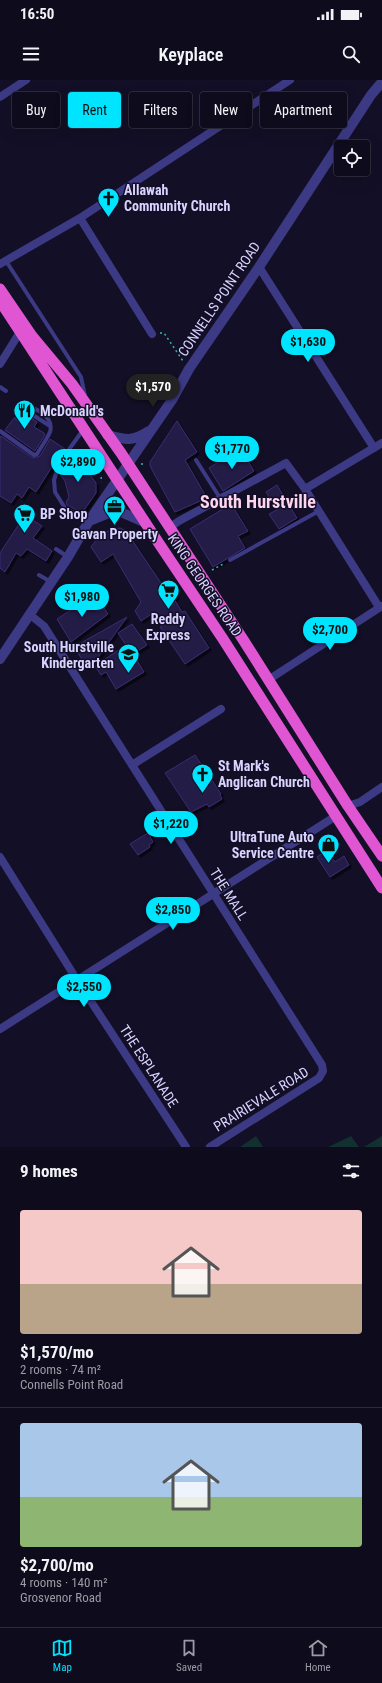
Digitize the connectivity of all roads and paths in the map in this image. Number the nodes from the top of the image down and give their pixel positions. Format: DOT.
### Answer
graph roads {
  1 [pos="26,80"];
  2 [pos="290,80"];
  3 [pos="378,80"];
  4 [pos="382,82"];
  5 [pos="371,96"];
  6 [pos="0,97"];
  7 [pos="80,218"];
  8 [pos="3,262"];
  9 [pos="259,267"];
  10 [pos="0,289"];
  11 [pos="0,301"];
  12 [pos="20,332"];
  13 [pos="152,334"];
  14 [pos="183,361"];
  15 [pos="0,364"];
  16 [pos="0,387"];
  17 [pos="6,391"];
  18 [pos="87,406"];
  19 [pos="50,426"];
  20 [pos="85,428"];
  21 [pos="152,429"];
  22 [pos="0,431"];
  23 [pos="107,435"];
  24 [pos="382,443"];
  25 [pos="374,448"];
  26 [pos="196,460"];
  27 [pos="128,465"];
  28 [pos="101,477"];
  29 [pos="118,480"];
  30 [pos="102,482"];
  31 [pos="305,489"];
  32 [pos="220,498"];
  33 [pos="319,511"];
  34 [pos="89,521"];
  35 [pos="146,523"];
  36 [pos="169,528"];
  37 [pos="56,549"];
  38 [pos="68,557"];
  39 [pos="230,560"];
  40 [pos="212,570"];
  41 [pos="39,575"];
  42 [pos="51,582"];
  43 [pos="381,607"];
  44 [pos="29,614"];
  45 [pos="0,659"];
  46 [pos="268,680"];
  47 [pos="221,709"];
  48 [pos="132,765"];
  49 [pos="382,787"];
  50 [pos="348,806"];
  51 [pos="336,816"];
  52 [pos="382,856"];
  53 [pos="0,857"];
  54 [pos="382,888"];
  55 [pos="214,894"];
  56 [pos="77,980"];
  57 [pos="0,1029"];
  58 [pos="323,1071"];
  59 [pos="186,1147"];
  60 [pos="210,1147"];
  1 -- 6 [label="street"];
  2 -- 7 [label="street"];
  3 -- 5 [label="street, CONNELLS POINT ROAD"];
  4 -- 5 [label="street, CONNELLS POINT ROAD"];
  5 -- 9 [label="street, CONNELLS POINT ROAD"];
  7 -- 8 [label="street"];
  7 -- 13 [label="street"];
  8 -- 18 [label="lane"];
  9 -- 21 [label="street, CONNELLS POINT ROAD"];
  9 -- 25 [label="street"];
  10 -- 18 [label="highway, KING GEORGES ROAD"];
  11 -- 12 [label="highway, KING GEORGES ROAD"];
  12 -- 15 [label="street"];
  12 -- 20 [label="highway, KING GEORGES ROAD"];
  13 -- 14 [label="path"];
  16 -- 17 [label="lane"];
  18 -- 23 [label="highway, KING GEORGES ROAD"];
  19 -- 19 [label="lane"];
  19 -- 22 [label="lane"];
  20 -- 29 [label="highway, KING GEORGES ROAD"];
  20 -- 34 [label="lane"];
  21 -- 23 [label="street"];
  21 -- 27 [label="street, CONNELLS POINT ROAD"];
  23 -- 27 [label="highway, KING GEORGES ROAD"];
  24 -- 25 [label="street"];
  25 -- 31 [label="street"];
  26 -- 32 [label="lane"];
  27 -- 29 [label="street, CONNELLS POINT ROAD"];
  27 -- 36 [label="highway, KING GEORGES ROAD"];
  28 -- 30 [label="path"];
  29 -- 34 [label="street, CONNELLS POINT ROAD"];
  29 -- 35 [label="highway, KING GEORGES ROAD"];
  31 -- 32 [label="street"];
  31 -- 33 [label="street"];
  32 -- 36 [label="street"];
  33 -- 39 [label="lane"];
  33 -- 43 [label="street"];
  34 -- 35 [label="street"];
  34 -- 38 [label="street, CONNELLS POINT ROAD"];
  35 -- 51 [label="highway, KING GEORGES ROAD"];
  36 -- 46 [label="highway, KING GEORGES ROAD"];
  37 -- 38 [label="lane"];
  38 -- 42 [label="street, CONNELLS POINT ROAD"];
  39 -- 40 [label="path"];
  41 -- 42 [label="lane"];
  42 -- 44 [label="street, CONNELLS POINT ROAD"];
  43 -- 46 [label="street"];
  44 -- 45 [label="street, CONNELLS POINT ROAD"];
  44 -- 48 [label="street, THE MALL"];
  46 -- 50 [label="highway, KING GEORGES ROAD"];
  47 -- 48 [label="street"];
  48 -- 55 [label="street, THE MALL"];
  49 -- 50 [label="street"];
  50 -- 52 [label="highway, KING GEORGES ROAD"];
  51 -- 54 [label="highway, KING GEORGES ROAD"];
  51 -- 55 [label="street"];
  53 -- 56 [label="street, THE ESPLANADE"];
  55 -- 56 [label="street"];
  55 -- 58 [label="street, THE MALL"];
  56 -- 57 [label="street"];
  56 -- 59 [label="street, THE ESPLANADE"];
  58 -- 60 [label="street, PRAIRIEVALE ROAD"];
}
